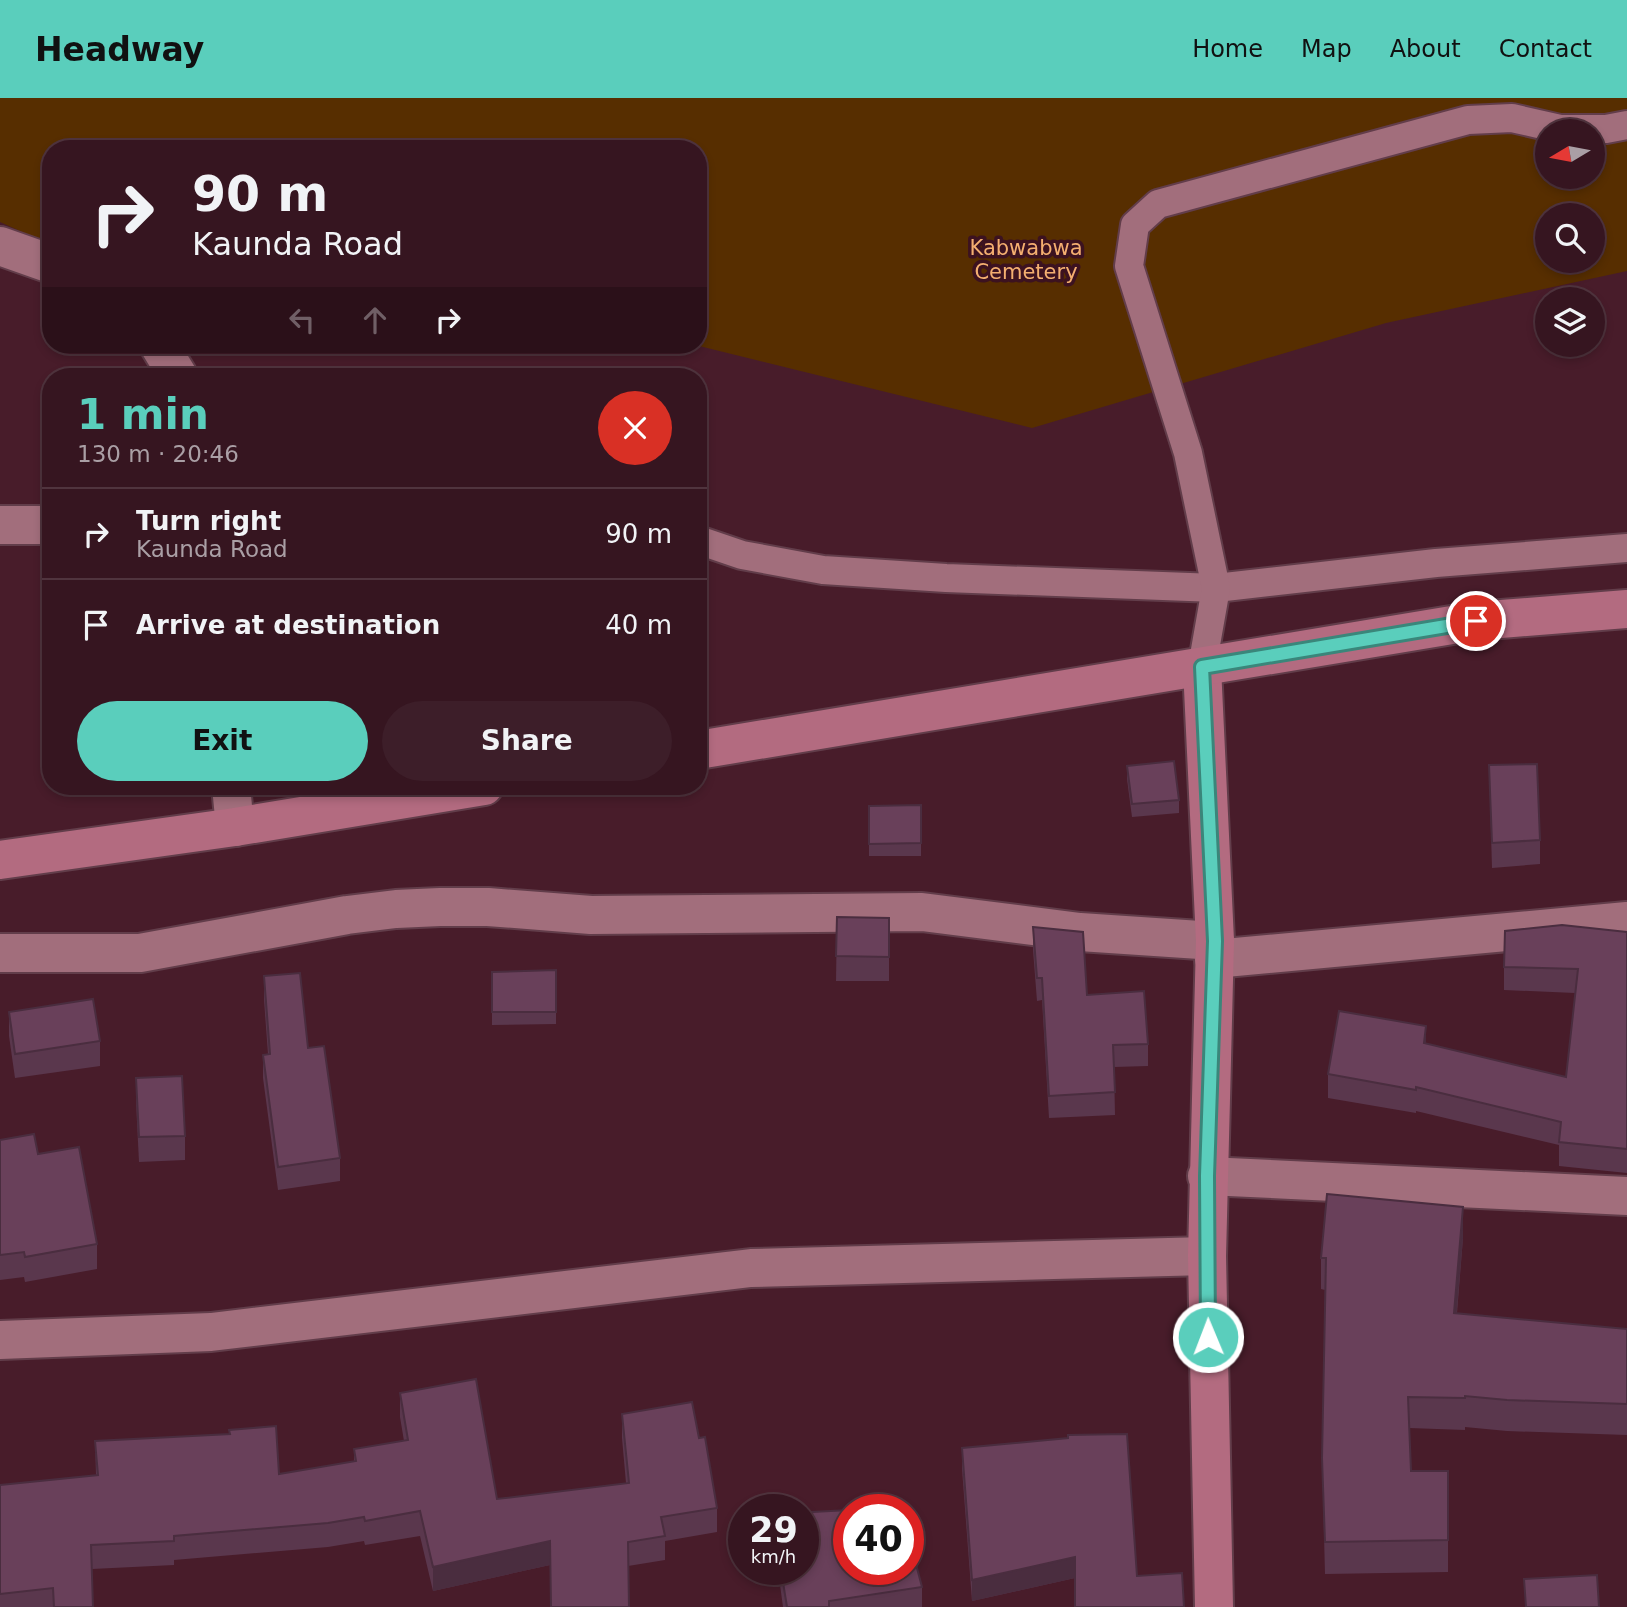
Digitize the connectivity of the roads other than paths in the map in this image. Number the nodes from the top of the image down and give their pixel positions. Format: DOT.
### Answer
graph roads {
  1 [pos="1627,125"];
  2 [pos="0,246"];
  3 [pos="42,261"];
  4 [pos="0,525"];
  5 [pos="42,525"];
  6 [pos="707,543"];
  7 [pos="1627,548"];
  8 [pos="1216,588"];
  9 [pos="1627,609"];
  10 [pos="1202,667"];
  11 [pos="707,749"];
  12 [pos="232,795"];
  13 [pos="429,795"];
  14 [pos="235,827"];
  15 [pos="0,860"];
  16 [pos="1627,921"];
  17 [pos="1215,950"];
  18 [pos="0,953"];
  19 [pos="1207,1176"];
  20 [pos="1627,1196"];
  21 [pos="1207,1256"];
  22 [pos="0,1340"];
  23 [pos="1214,1607"];
  1 -- 8 [label="lane"];
  2 -- 3 [label="street"];
  4 -- 5 [label="street"];
  6 -- 8 [label="lane"];
  7 -- 8 [label="lane"];
  8 -- 10 [label="lane"];
  9 -- 10 [label="street"];
  10 -- 11 [label="street"];
  10 -- 17 [label="street"];
  12 -- 14 [label="street"];
  13 -- 14 [label="street"];
  14 -- 15 [label="street"];
  16 -- 17 [label="street"];
  17 -- 18 [label="street"];
  17 -- 19 [label="street"];
  19 -- 20 [label="street"];
  19 -- 21 [label="street"];
  21 -- 22 [label="street"];
  21 -- 23 [label="street"];
}
